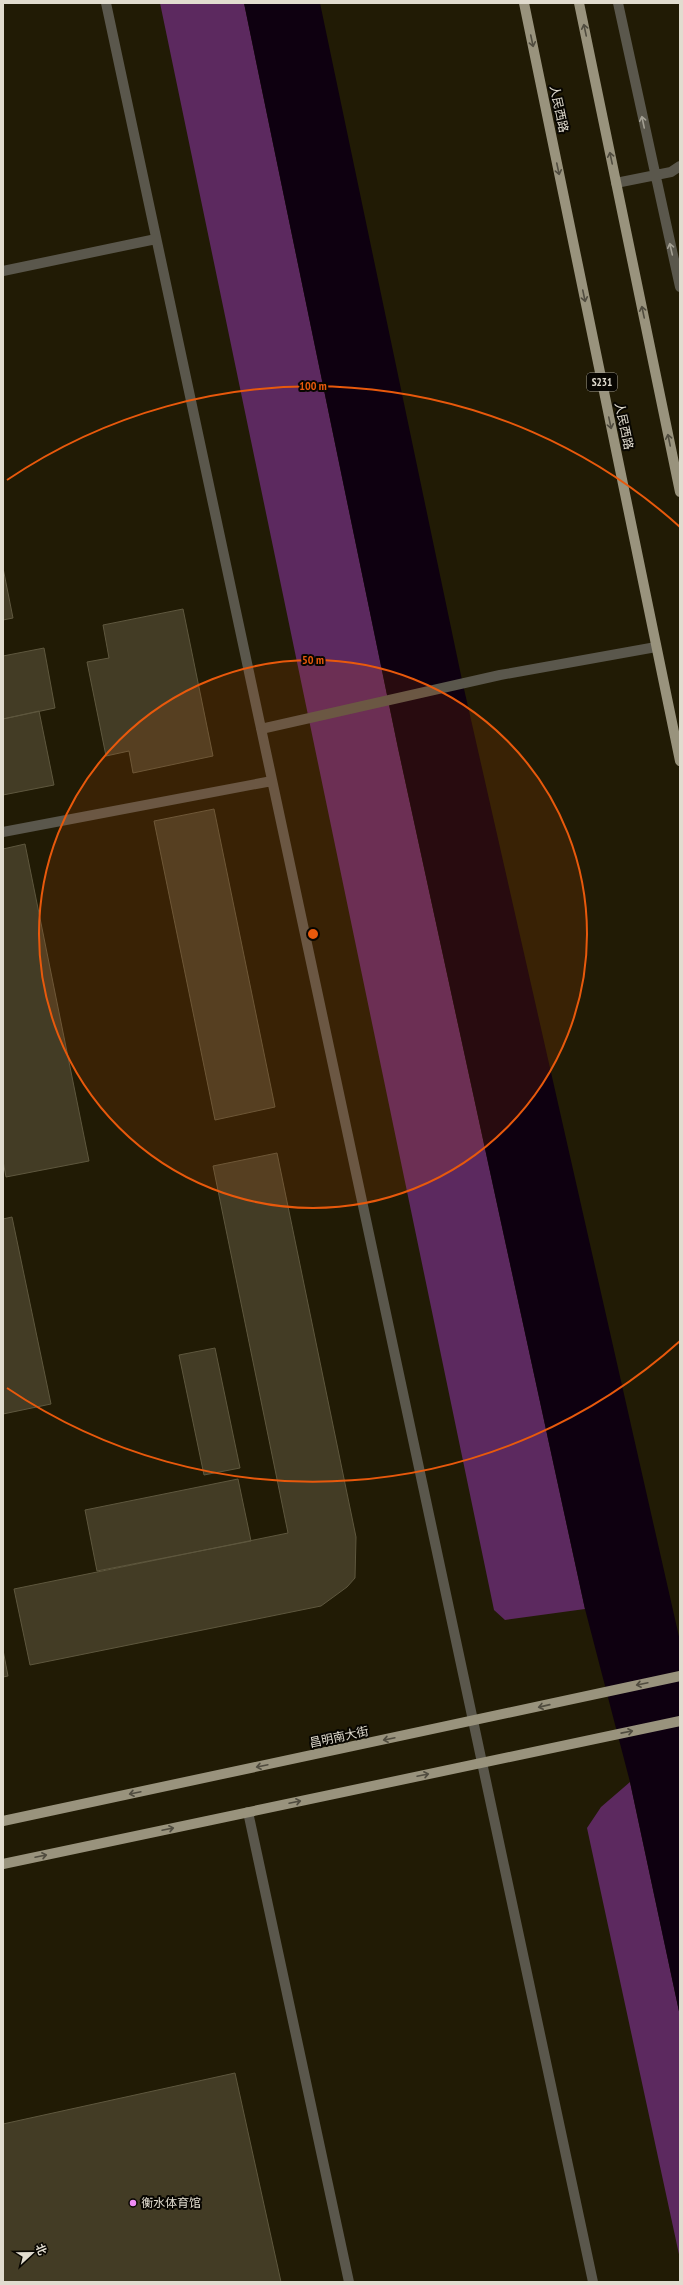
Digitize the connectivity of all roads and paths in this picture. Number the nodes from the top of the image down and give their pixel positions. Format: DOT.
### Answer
graph roads {
  1 [pos="106,3"];
  2 [pos="524,3"];
  3 [pos="579,3"];
  4 [pos="618,3"];
  5 [pos="680,166"];
  6 [pos="654,175"];
  7 [pos="616,184"];
  8 [pos="156,239"];
  9 [pos="3,271"];
  10 [pos="680,286"];
  11 [pos="680,492"];
  12 [pos="656,647"];
  13 [pos="261,729"];
  14 [pos="680,761"];
  15 [pos="272,781"];
  16 [pos="3,832"];
  17 [pos="680,1676"];
  18 [pos="473,1721"];
  19 [pos="680,1721"];
  20 [pos="481,1762"];
  21 [pos="248,1812"];
  22 [pos="3,1822"];
  23 [pos="3,1864"];
  24 [pos="349,2282"];
  25 [pos="593,2282"];
  1 -- 8 [label="street"];
  2 -- 12 [label="main road, 人民西路 / S231, one-way"];
  7 -- 3 [label="main road, one-way"];
  6 -- 4 [label="street, one-way"];
  5 -- 6 [label="street"];
  6 -- 7 [label="street"];
  10 -- 6 [label="street, one-way"];
  11 -- 7 [label="main road, one-way"];
  8 -- 9 [label="street"];
  8 -- 13 [label="street"];
  12 -- 13 [label="street"];
  12 -- 14 [label="main road, 人民西路 / S231"];
  13 -- 15 [label="street"];
  15 -- 16 [label="street"];
  15 -- 18 [label="street"];
  17 -- 18 [label="main road, 昌明南大街, one-way"];
  18 -- 20 [label="street"];
  18 -- 22 [label="main road, 昌明南大街, one-way"];
  20 -- 19 [label="main road, one-way"];
  21 -- 20 [label="main road, one-way"];
  20 -- 25 [label="street"];
  23 -- 21 [label="main road, one-way"];
  21 -- 24 [label="street"];
}
